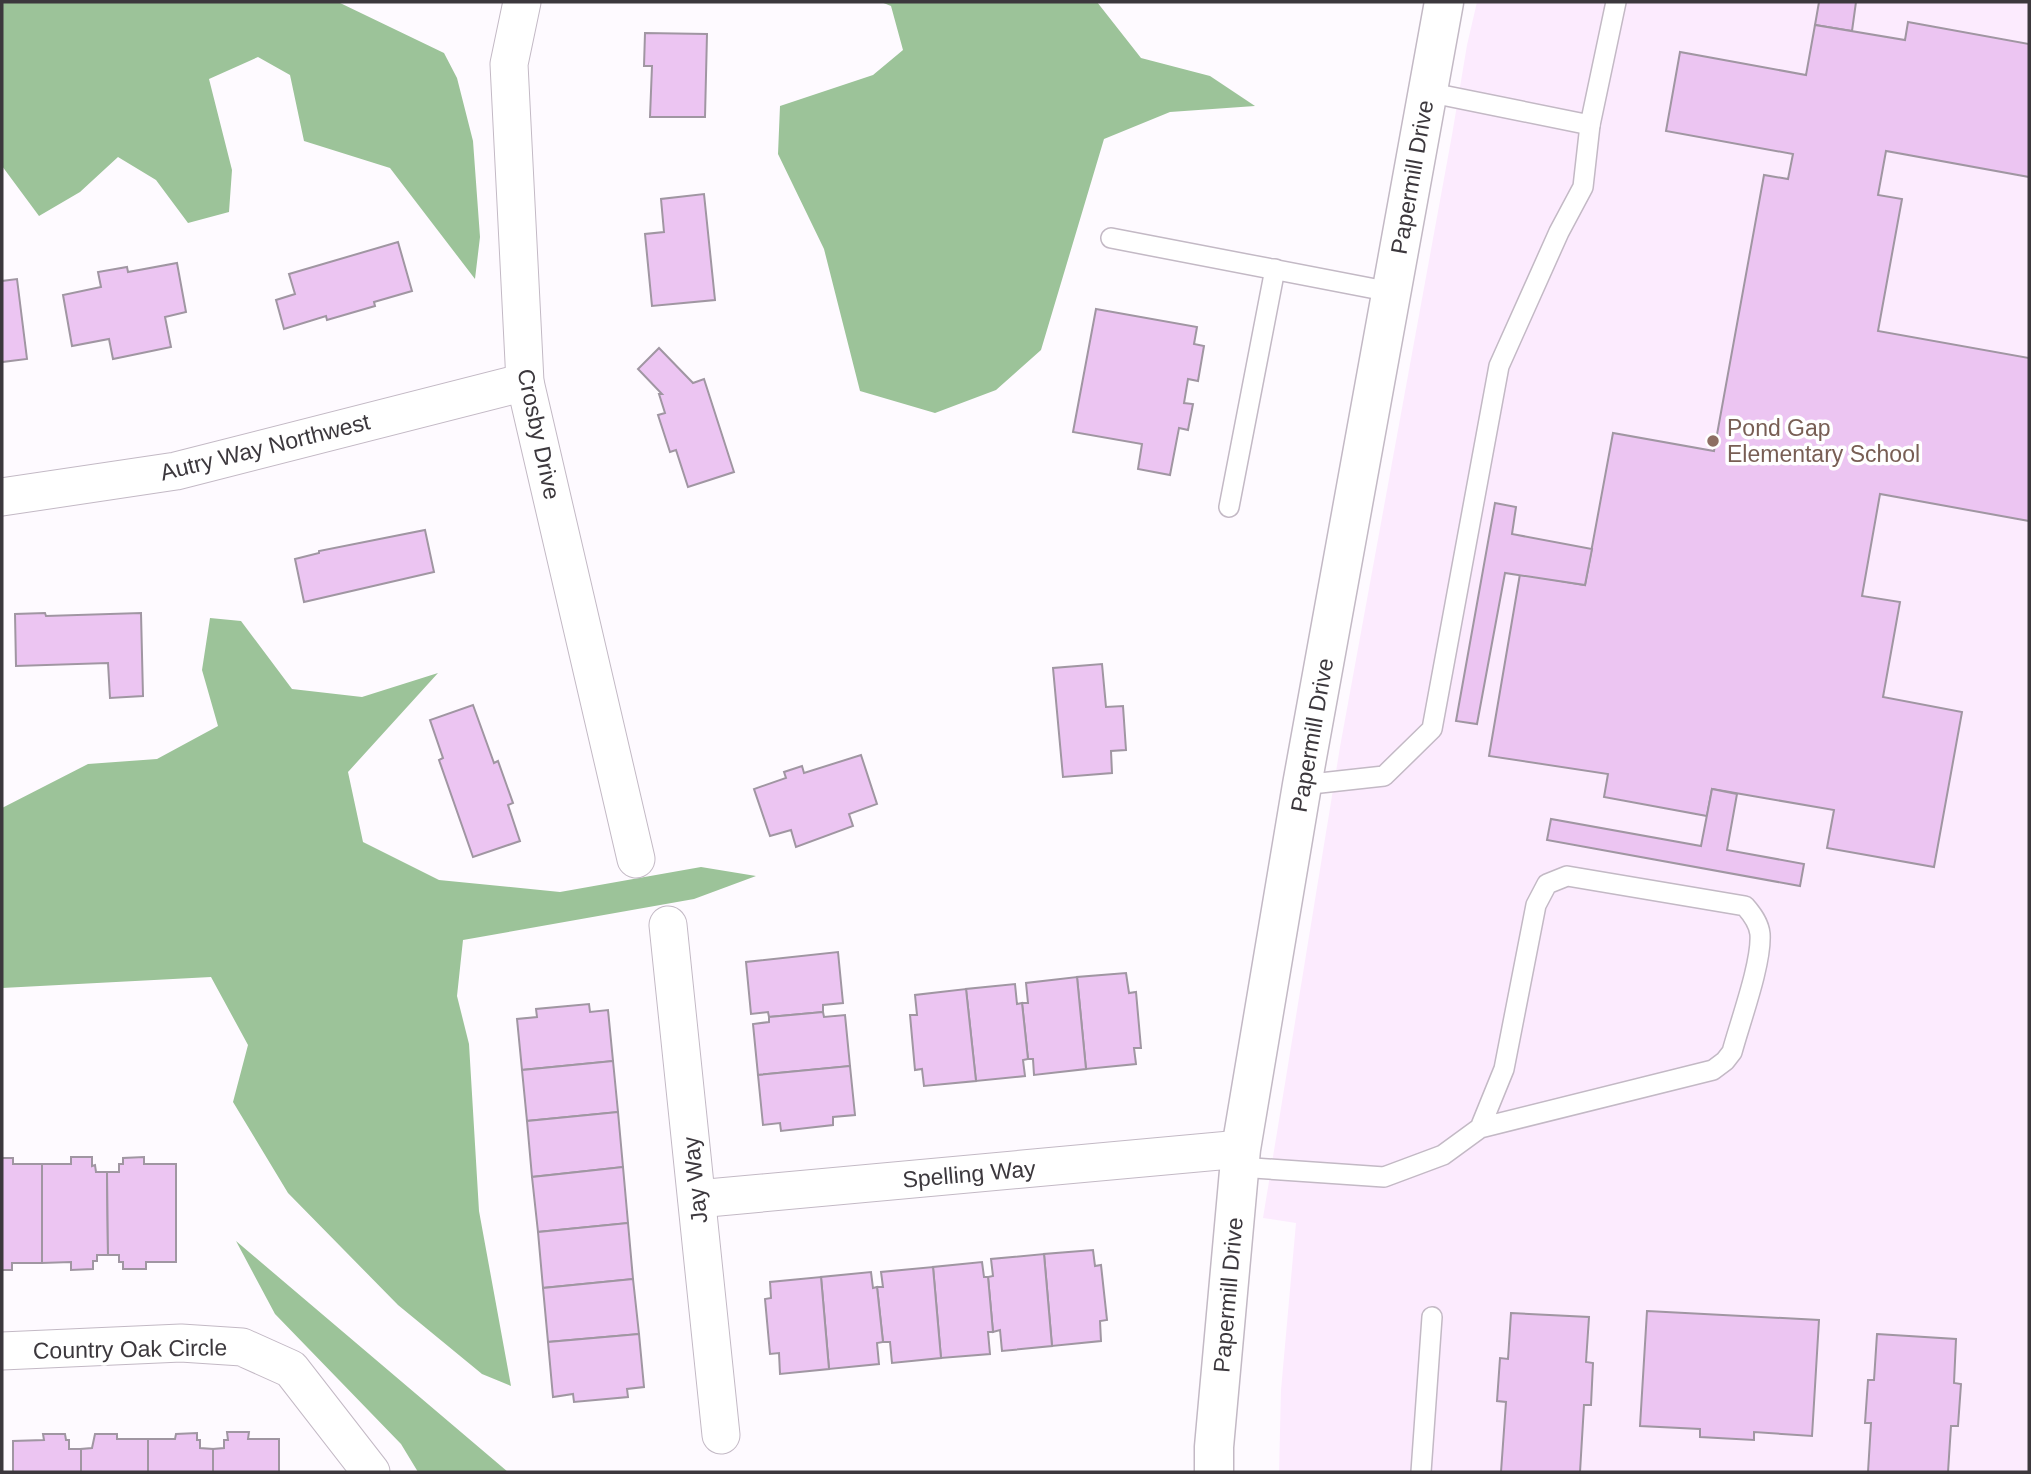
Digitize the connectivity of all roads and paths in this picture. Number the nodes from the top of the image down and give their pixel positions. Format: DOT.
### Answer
graph roads {
  1 [pos="522,2"];
  2 [pos="1444,2"];
  3 [pos="1616,2"];
  4 [pos="1427,92"];
  5 [pos="1590,124"];
  6 [pos="1111,238"];
  7 [pos="1275,270"];
  8 [pos="1391,292"];
  9 [pos="524,382"];
  10 [pos="2,497"];
  11 [pos="1229,507"];
  12 [pos="1302,785"];
  13 [pos="636,859"];
  14 [pos="668,925"];
  15 [pos="1480,1128"];
  16 [pos="1240,1158"];
  17 [pos="697,1199"];
  18 [pos="1432,1317"];
  19 [pos="2,1351"];
  20 [pos="721,1434"];
  21 [pos="371,1472"];
  22 [pos="1214,1472"];
  23 [pos="1421,1472"];
  1 -- 9 [label="street, Crosby Drive"];
  2 -- 4 [label="main road, Papermill Drive"];
  3 -- 5 [label="lane"];
  4 -- 5 [label="lane"];
  4 -- 8 [label="main road, Papermill Drive"];
  5 -- 12 [label="lane"];
  6 -- 7 [label="lane"];
  7 -- 8 [label="lane"];
  7 -- 11 [label="lane"];
  8 -- 12 [label="main road, Papermill Drive"];
  9 -- 10 [label="street, Autry Way Northwest"];
  9 -- 13 [label="street, Crosby Drive"];
  12 -- 16 [label="main road, Papermill Drive"];
  14 -- 17 [label="street, Jay Way"];
  15 -- 15 [label="lane"];
  15 -- 16 [label="lane"];
  16 -- 17 [label="street, Spelling Way"];
  16 -- 22 [label="main road, Papermill Drive"];
  17 -- 20 [label="street, Jay Way"];
  18 -- 23 [label="lane"];
  19 -- 21 [label="street, Country Oak Circle"];
}
